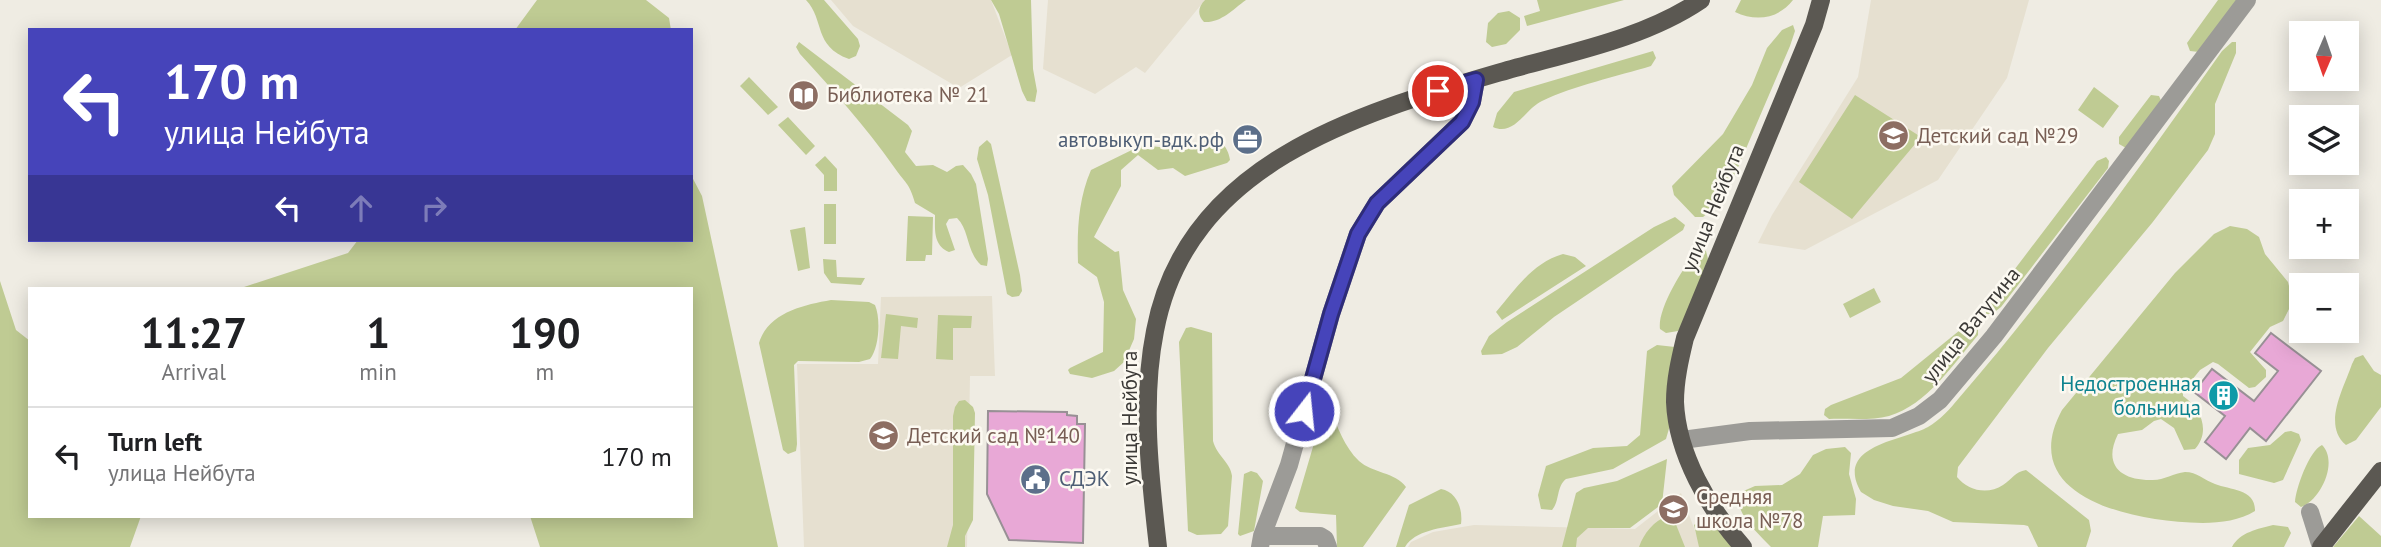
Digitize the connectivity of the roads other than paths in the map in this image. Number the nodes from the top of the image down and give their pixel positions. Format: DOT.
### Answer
graph roads {
  1 [pos="1701,0"];
  2 [pos="1821,0"];
  3 [pos="2247,0"];
  4 [pos="1476,80"];
  5 [pos="1682,440"];
  6 [pos="2381,471"];
  7 [pos="2310,512"];
  8 [pos="1261,541"];
  9 [pos="1158,547"];
  10 [pos="1328,547"];
  11 [pos="1743,547"];
  12 [pos="2321,547"];
  1 -- 4 [label="main road, улица Нейбута"];
  2 -- 5 [label="main road, улица Нейбута"];
  3 -- 5 [label="street, улица Ватутина"];
  4 -- 8 [label="street"];
  4 -- 9 [label="main road, улица Нейбута"];
  5 -- 11 [label="main road"];
  6 -- 12 [label="main road"];
  7 -- 12 [label="street"];
  8 -- 10 [label="street"];
}
